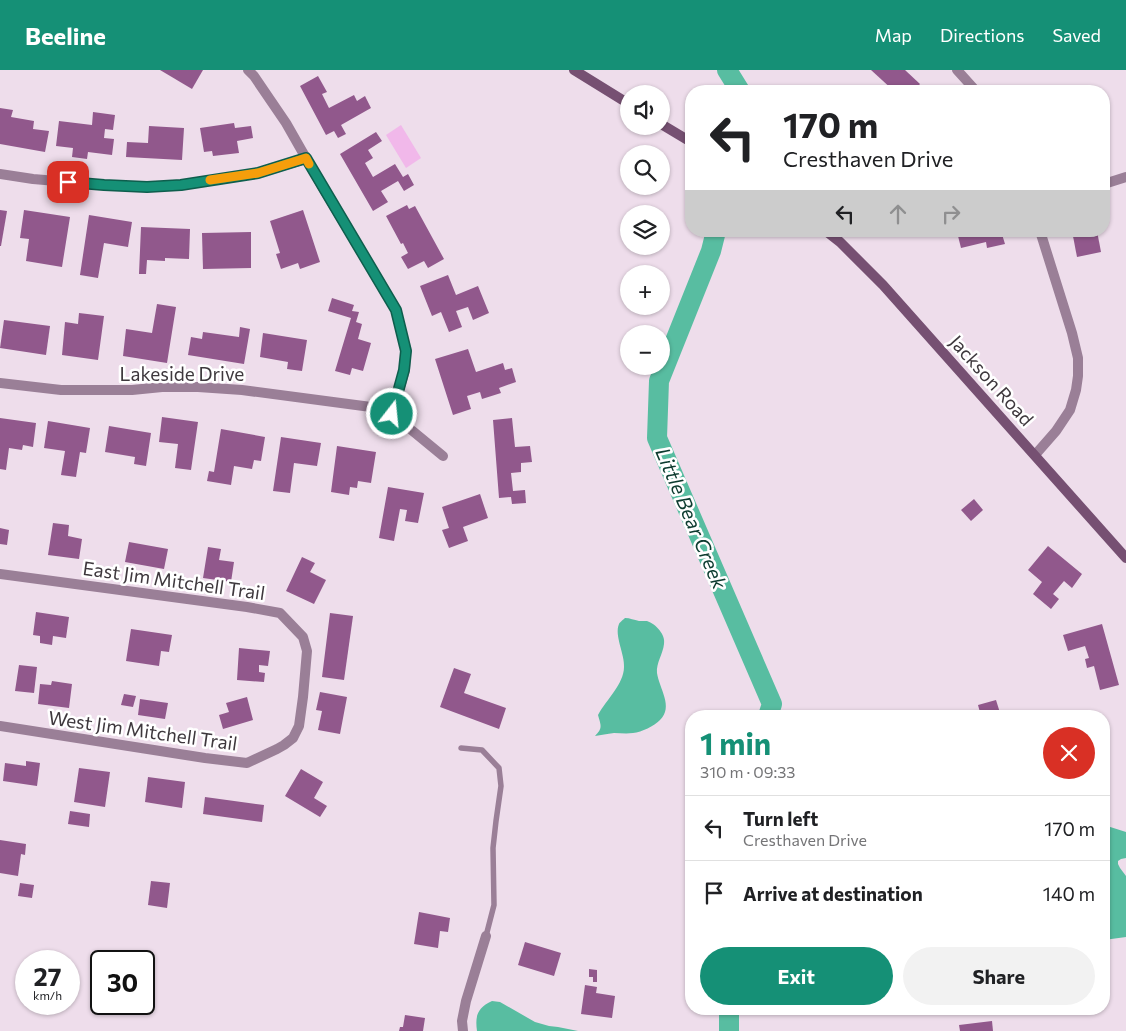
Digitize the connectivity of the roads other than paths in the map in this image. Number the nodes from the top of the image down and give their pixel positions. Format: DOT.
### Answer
graph roads {
  1 [pos="248,70"];
  2 [pos="574,70"];
  3 [pos="957,70"];
  4 [pos="971,85"];
  5 [pos="620,98"];
  6 [pos="670,129"];
  7 [pos="685,138"];
  8 [pos="306,158"];
  9 [pos="0,174"];
  10 [pos="1126,177"];
  11 [pos="1110,182"];
  12 [pos="834,237"];
  13 [pos="1042,237"];
  14 [pos="0,383"];
  15 [pos="392,414"];
  16 [pos="1035,455"];
  17 [pos="443,456"];
  18 [pos="1126,558"];
  19 [pos="0,574"];
  20 [pos="303,697"];
  21 [pos="0,726"];
  22 [pos="461,748"];
  23 [pos="486,936"];
  24 [pos="464,1031"];
  1 -- 8 [label="street"];
  2 -- 5 [label="main road"];
  3 -- 4 [label="street"];
  6 -- 7 [label="main road"];
  8 -- 9 [label="street"];
  8 -- 15 [label="street"];
  10 -- 11 [label="street"];
  12 -- 16 [label="main road, Jackson Road"];
  13 -- 16 [label="street"];
  14 -- 15 [label="street, Lakeside Drive"];
  15 -- 17 [label="street"];
  16 -- 18 [label="main road, Jackson Road"];
  19 -- 20 [label="street, East Jim Mitchell Trail"];
  20 -- 21 [label="street, West Jim Mitchell Trail"];
  22 -- 23 [label="lane"];
  23 -- 24 [label="street"];
}
